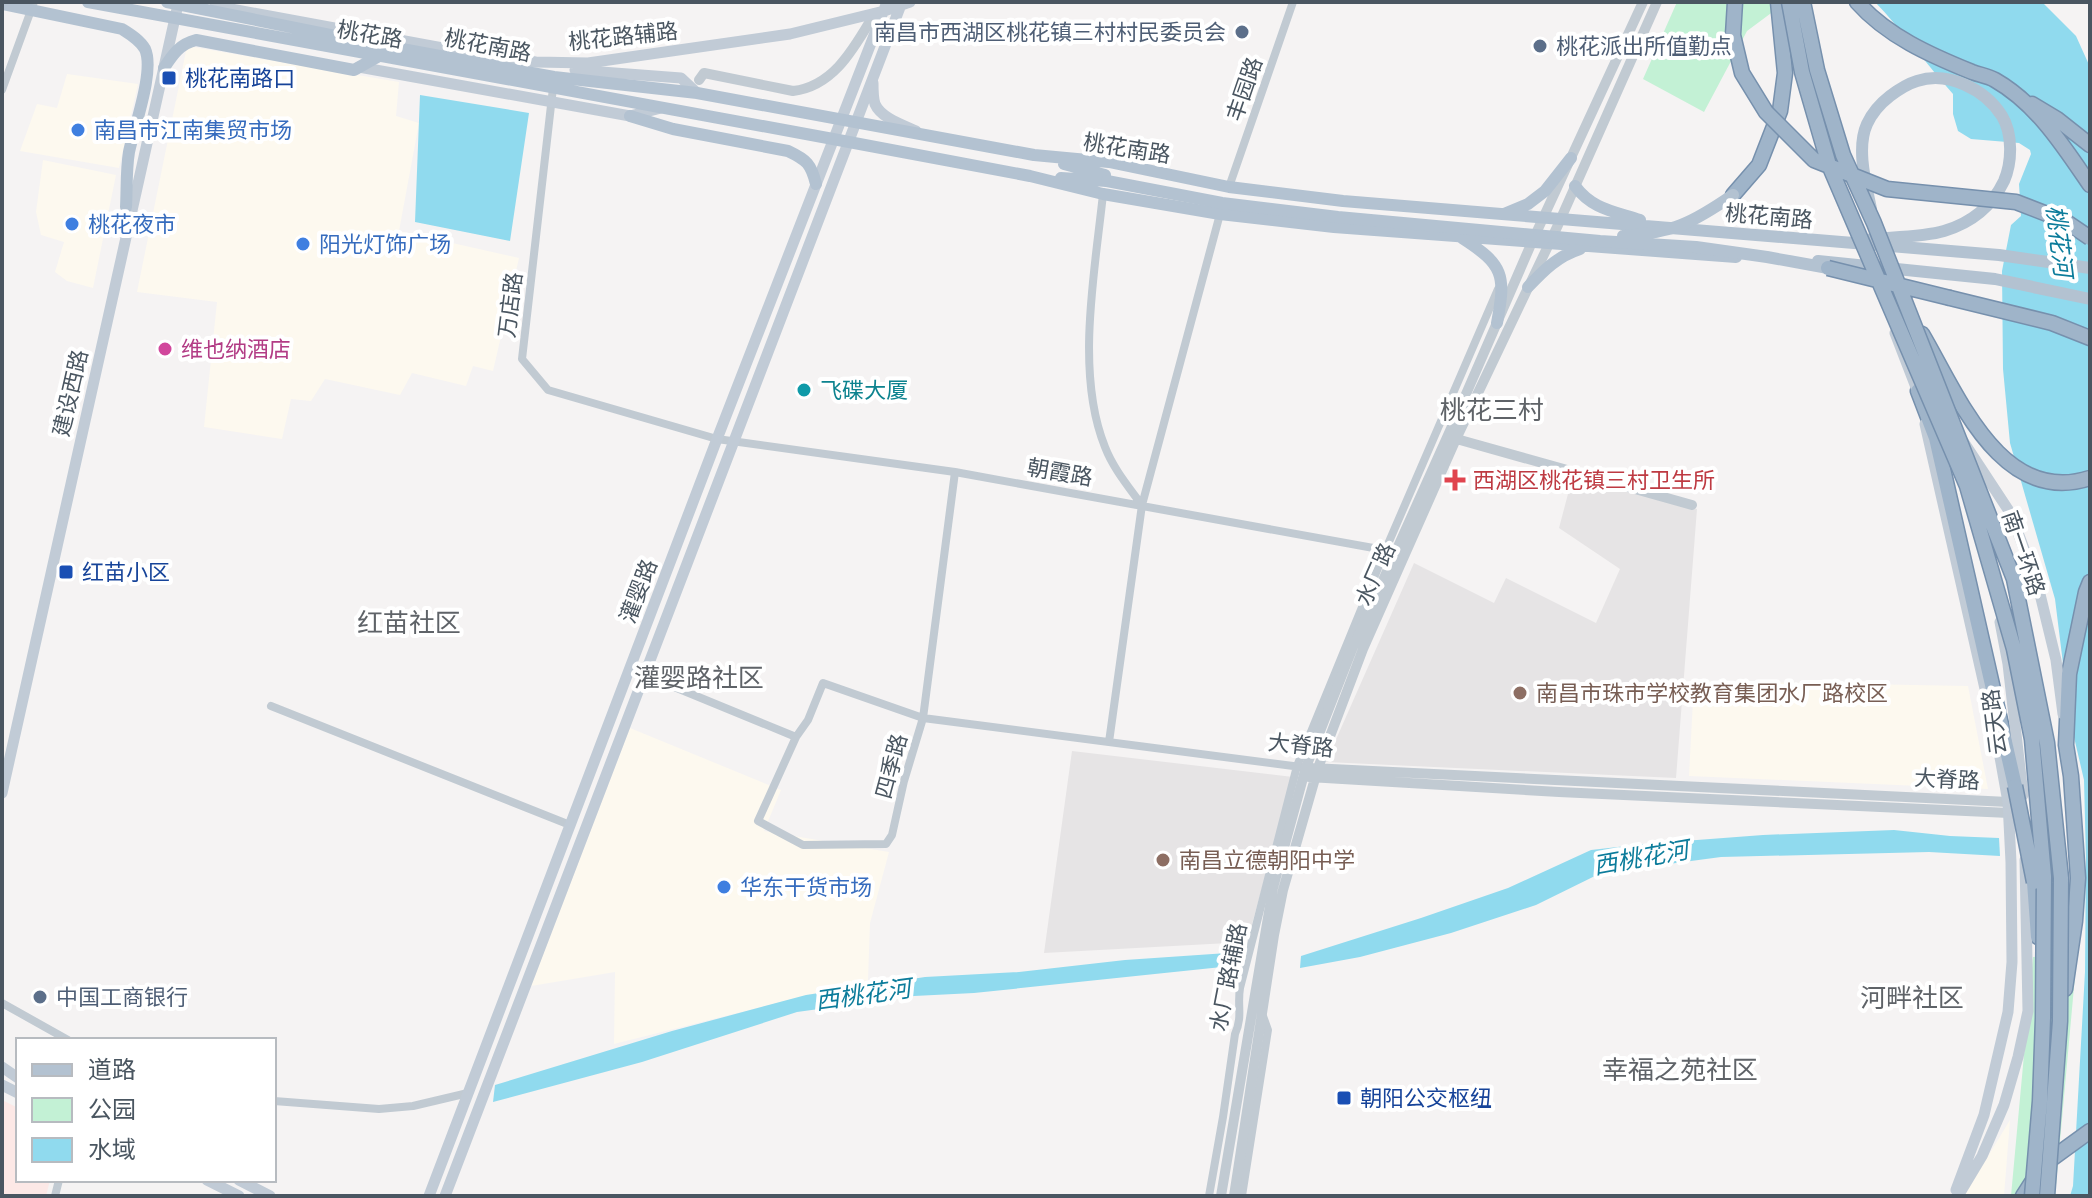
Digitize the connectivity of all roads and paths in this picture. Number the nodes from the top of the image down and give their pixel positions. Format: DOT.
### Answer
graph roads {
  1 [pos="88,2"];
  2 [pos="197,2"];
  3 [pos="1293,2"];
  4 [pos="1643,2"];
  5 [pos="1657,2"];
  6 [pos="1735,2"];
  7 [pos="1778,2"];
  8 [pos="1789,2"];
  9 [pos="1803,2"];
  10 [pos="1857,2"];
  11 [pos="174,3"];
  12 [pos="904,3"];
  13 [pos="2,4"];
  14 [pos="33,6"];
  15 [pos="882,9"];
  16 [pos="172,18"];
  17 [pos="380,50"];
  18 [pos="641,56"];
  19 [pos="359,67"];
  20 [pos="164,68"];
  21 [pos="639,75"];
  22 [pos="873,79"];
  23 [pos="698,87"];
  24 [pos="553,88"];
  25 [pos="2,90"];
  26 [pos="2017,95"];
  27 [pos="552,102"];
  28 [pos="663,108"];
  29 [pos="630,116"];
  30 [pos="841,119"];
  31 [pos="856,122"];
  32 [pos="927,136"];
  33 [pos="833,139"];
  34 [pos="849,142"];
  35 [pos="2090,145"];
  36 [pos="1034,155"];
  37 [pos="1571,158"];
  38 [pos="816,184"];
  39 [pos="1106,184"];
  40 [pos="2090,185"];
  41 [pos="1575,186"];
  42 [pos="1229,187"];
  43 [pos="1733,195"];
  44 [pos="126,207"];
  45 [pos="1220,214"];
  46 [pos="1502,215"];
  47 [pos="1543,218"];
  48 [pos="1560,219"];
  49 [pos="1874,223"];
  50 [pos="1662,227"];
  51 [pos="1459,237"];
  52 [pos="2090,238"];
  53 [pos="1532,242"];
  54 [pos="1848,242"];
  55 [pos="1549,244"];
  56 [pos="1869,244"];
  57 [pos="1886,246"];
  58 [pos="1587,247"];
  59 [pos="1875,266"];
  60 [pos="1892,267"];
  61 [pos="1828,268"];
  62 [pos="2090,268"];
  63 [pos="1502,281"];
  64 [pos="1528,287"];
  65 [pos="2090,299"];
  66 [pos="1907,309"];
  67 [pos="1497,323"];
  68 [pos="2090,338"];
  69 [pos="1918,391"];
  70 [pos="1945,424"];
  71 [pos="717,439"];
  72 [pos="1455,439"];
  73 [pos="734,441"];
  74 [pos="955,472"];
  75 [pos="2090,478"];
  76 [pos="1142,505"];
  77 [pos="1692,505"];
  78 [pos="1395,552"];
  79 [pos="2090,582"];
  80 [pos="645,675"];
  81 [pos="271,706"];
  82 [pos="923,718"];
  83 [pos="796,737"];
  84 [pos="1109,742"];
  85 [pos="2066,745"];
  86 [pos="2,765"];
  87 [pos="1308,771"];
  88 [pos="2,793"];
  89 [pos="2009,814"];
  90 [pos="570,825"];
  91 [pos="2,1003"];
  92 [pos="1262,1012"];
  93 [pos="2043,1018"];
  94 [pos="2060,1021"];
  95 [pos="64,1038"];
  96 [pos="468,1093"];
  97 [pos="276,1101"];
  98 [pos="2090,1131"];
  99 [pos="211,1182"];
  100 [pos="243,1182"];
  101 [pos="239,1196"];
  102 [pos="270,1196"];
  103 [pos="429,1196"];
  104 [pos="445,1196"];
  105 [pos="1209,1196"];
  106 [pos="1221,1196"];
  107 [pos="1234,1196"];
  108 [pos="1242,1196"];
  109 [pos="1956,1196"];
  110 [pos="2023,1196"];
  111 [pos="2032,1196"];
  112 [pos="2047,1196"];
  1 -- 16 [label="main road, 桃花路"];
  2 -- 18 [label="main road, 桃花路辅路"];
  3 -- 42 [label="street, 丰园路"];
  4 -- 37 [label="street, 水厂路"];
  5 -- 41 [label="street, 水厂路"];
  6 -- 52 [label="highway, bridge"];
  7 -- 43 [label="highway"];
  8 -- 93 [label="highway, 南一环路, bridge"];
  9 -- 49 [label="highway, 南一环路, bridge"];
  10 -- 26 [label="highway"];
  11 -- 16 [label="main road, 建设西路"];
  11 -- 17 [label="main road, 桃花南路"];
  12 -- 15 [label="main road, 桃花路辅路"];
  12 -- 22 [label="main road, 灌婴路"];
  13 -- 14 [label="main road"];
  14 -- 25 [label="street"];
  14 -- 44 [label="main road"];
  15 -- 18 [label="main road, 桃花路辅路"];
  15 -- 23 [label="street"];
  15 -- 30 [label="main road, 灌婴路"];
  16 -- 17 [label="main road, 桃花路"];
  16 -- 20 [label="main road, 建设西路"];
  16 -- 44 [label="main road, 建设西路"];
  17 -- 19 [label="main road"];
  17 -- 21 [label="main road"];
  17 -- 23 [label="main road, 桃花南路"];
  17 -- 24 [label="main road, 桃花路"];
  18 -- 21 [label="street"];
  19 -- 20 [label="main road"];
  19 -- 27 [label="main road"];
  20 -- 88 [label="main road, 建设西路"];
  21 -- 23 [label="main road"];
  22 -- 31 [label="main road, 灌婴路"];
  22 -- 32 [label="main road"];
  23 -- 30 [label="main road, 桃花南路"];
  24 -- 27 [label="street, 万店路"];
  24 -- 28 [label="main road, 桃花路"];
  26 -- 35 [label="highway"];
  26 -- 40 [label="highway"];
  27 -- 29 [label="main road"];
  27 -- 71 [label="street, 万店路"];
  28 -- 29 [label="main road"];
  28 -- 33 [label="main road, 桃花路"];
  29 -- 38 [label="main road"];
  30 -- 31 [label="main road, 桃花南路"];
  30 -- 33 [label="main road, 灌婴路"];
  31 -- 32 [label="main road, 桃花南路"];
  31 -- 34 [label="main road, 灌婴路"];
  32 -- 36 [label="main road, 桃花南路"];
  33 -- 34 [label="main road"];
  33 -- 38 [label="main road, 灌婴路"];
  34 -- 39 [label="main road"];
  34 -- 73 [label="main road, 灌婴路"];
  36 -- 39 [label="main road"];
  36 -- 42 [label="main road, 桃花南路"];
  37 -- 46 [label="main road"];
  37 -- 47 [label="street, 水厂路"];
  38 -- 71 [label="main road, 灌婴路"];
  39 -- 43 [label="main road, bridge"];
  39 -- 45 [label="main road, 桃花南路"];
  39 -- 61 [label="main road, bridge"];
  39 -- 76 [label="street"];
  41 -- 48 [label="street, 水厂路"];
  41 -- 50 [label="main road"];
  42 -- 46 [label="main road, 桃花南路"];
  44 -- 86 [label="main road, 建设西路"];
  45 -- 51 [label="main road, 桃花南路"];
  45 -- 76 [label="street"];
  46 -- 47 [label="main road, 桃花南路"];
  47 -- 48 [label="main road, 桃花南路"];
  47 -- 53 [label="street, 水厂路"];
  48 -- 50 [label="main road, 桃花南路"];
  48 -- 55 [label="street, 水厂路"];
  49 -- 54 [label="main road, bridge"];
  49 -- 66 [label="highway, 南一环路, bridge"];
  50 -- 54 [label="main road, 桃花南路"];
  51 -- 53 [label="main road, 桃花南路"];
  51 -- 63 [label="main road"];
  53 -- 55 [label="main road, 桃花南路"];
  53 -- 67 [label="street, 水厂路"];
  54 -- 56 [label="main road, 桃花南路"];
  55 -- 58 [label="main road, 桃花南路"];
  55 -- 64 [label="street, 水厂路"];
  56 -- 57 [label="main road, 桃花南路"];
  56 -- 59 [label="main road, 云天路"];
  57 -- 60 [label="main road, 云天路"];
  57 -- 62 [label="main road, 桃花南路"];
  58 -- 59 [label="main road, 桃花南路"];
  58 -- 64 [label="main road"];
  59 -- 60 [label="main road, 桃花南路"];
  59 -- 69 [label="main road, 云天路"];
  60 -- 65 [label="main road, 桃花南路"];
  60 -- 70 [label="main road, 云天路"];
  61 -- 68 [label="highway, bridge"];
  63 -- 67 [label="main road"];
  63 -- 78 [label="street"];
  64 -- 72 [label="street, 水厂路"];
  66 -- 75 [label="highway, bridge"];
  66 -- 94 [label="highway, 南一环路, bridge"];
  67 -- 72 [label="street, 水厂路"];
  69 -- 89 [label="main road, 云天路"];
  69 -- 93 [label="highway, bridge"];
  70 -- 85 [label="main road"];
  70 -- 109 [label="main road, 云天路, bridge"];
  71 -- 73 [label="street, 朝霞路"];
  71 -- 90 [label="main road, 灌婴路"];
  72 -- 77 [label="street"];
  72 -- 78 [label="street, 水厂路"];
  72 -- 87 [label="street, 水厂路辅路"];
  73 -- 74 [label="street, 朝霞路"];
  73 -- 80 [label="main road, 灌婴路"];
  74 -- 76 [label="street, 朝霞路"];
  74 -- 82 [label="street, 四季路"];
  76 -- 78 [label="street, 朝霞路"];
  76 -- 84 [label="street"];
  78 -- 87 [label="street, 水厂路"];
  79 -- 85 [label="highway"];
  80 -- 83 [label="street"];
  80 -- 104 [label="main road, 灌婴路"];
  81 -- 90 [label="street"];
  82 -- 83 [label="street, 大脊路"];
  82 -- 83 [label="street, 四季路"];
  82 -- 84 [label="street, 大脊路"];
  84 -- 87 [label="street, 大脊路"];
  85 -- 94 [label="highway, bridge"];
  87 -- 89 [label="street, 大脊路"];
  87 -- 92 [label="street, 水厂路"];
  87 -- 105 [label="street, 水厂路辅路"];
  87 -- 106 [label="street, 水厂路"];
  89 -- 109 [label="main road, 云天路"];
  90 -- 96 [label="main road, 灌婴路"];
  91 -- 95 [label="street"];
  92 -- 107 [label="street, 水厂路"];
  92 -- 108 [label="street, 水厂路辅路"];
  93 -- 111 [label="highway, 南一环路, bridge"];
  94 -- 112 [label="highway, 南一环路, bridge"];
  96 -- 97 [label="street"];
  96 -- 103 [label="main road, 灌婴路"];
  98 -- 110 [label="highway"];
  99 -- 101 [label="main road"];
  100 -- 102 [label="main road"];
}
